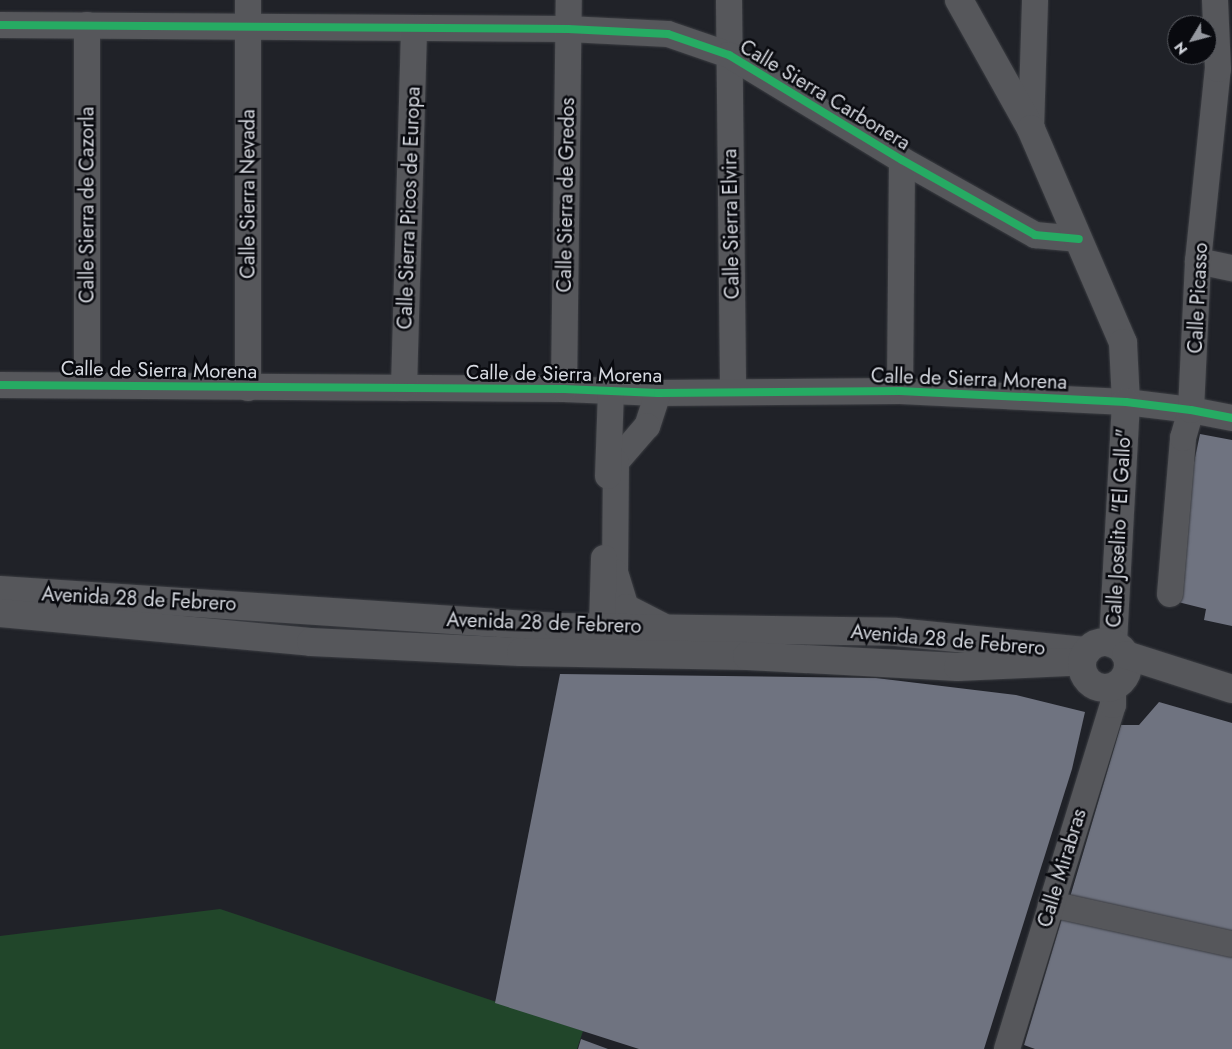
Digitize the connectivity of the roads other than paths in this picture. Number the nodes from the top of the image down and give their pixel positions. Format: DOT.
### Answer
graph roads {
  1 [pos="248,0"];
  2 [pos="569,0"];
  3 [pos="729,0"];
  4 [pos="958,0"];
  5 [pos="1035,0"];
  6 [pos="1215,0"];
  7 [pos="0,25"];
  8 [pos="87,25"];
  9 [pos="248,26"];
  10 [pos="414,28"];
  11 [pos="568,29"];
  12 [pos="729,55"];
  13 [pos="1223,113"];
  14 [pos="1031,129"];
  15 [pos="902,160"];
  16 [pos="1079,239"];
  17 [pos="1198,261"];
  18 [pos="1232,268"];
  19 [pos="0,385"];
  20 [pos="87,385"];
  21 [pos="248,388"];
  22 [pos="404,388"];
  23 [pos="564,389"];
  24 [pos="900,391"];
  25 [pos="611,392"];
  26 [pos="733,392"];
  27 [pos="658,393"];
  28 [pos="1126,402"];
  29 [pos="1191,410"];
  30 [pos="1232,418"];
  31 [pos="604,571"];
  32 [pos="0,590"];
  33 [pos="1170,594"];
  34 [pos="0,613"];
  35 [pos="602,626"];
  36 [pos="558,627"];
  37 [pos="667,628"];
  38 [pos="1085,655"];
  39 [pos="1120,664"];
  40 [pos="1232,689"];
  41 [pos="1232,705"];
  42 [pos="1051,904"];
  43 [pos="1232,944"];
  44 [pos="1007,1049"];
  1 -- 9 [label="street, Calle Sierra Nevada"];
  2 -- 11 [label="street, Calle Sierra de Gredos"];
  3 -- 12 [label="street, Calle Sierra Elvira"];
  4 -- 14 [label="main road, Calle Joselito \"El Gallo\""];
  5 -- 14 [label="street"];
  6 -- 13 [label="street, Calle Picasso"];
  7 -- 8 [label="street, Calle Sierra Carbonera"];
  8 -- 9 [label="street, Calle Sierra Carbonera"];
  8 -- 20 [label="street, Calle Sierra de Cazorla"];
  9 -- 10 [label="street, Calle Sierra Carbonera"];
  9 -- 21 [label="street, Calle Sierra Nevada"];
  10 -- 11 [label="street, Calle Sierra Carbonera"];
  10 -- 22 [label="street, Calle Sierra Picos de Europa"];
  11 -- 12 [label="street, Calle Sierra Carbonera"];
  11 -- 23 [label="street, Calle Sierra de Gredos"];
  12 -- 15 [label="street, Calle Sierra Carbonera"];
  12 -- 26 [label="street, Calle Sierra Elvira"];
  13 -- 17 [label="street, Calle Picasso"];
  14 -- 16 [label="main road, Calle Joselito \"El Gallo\""];
  15 -- 16 [label="street, Calle Sierra Carbonera"];
  15 -- 24 [label="street"];
  16 -- 28 [label="main road, Calle Joselito \"El Gallo\""];
  17 -- 18 [label="street"];
  17 -- 29 [label="street, Calle Picasso"];
  19 -- 20 [label="street, Calle de Sierra Morena"];
  20 -- 21 [label="street, Calle de Sierra Morena"];
  21 -- 22 [label="street, Calle de Sierra Morena"];
  22 -- 23 [label="street, Calle de Sierra Morena"];
  23 -- 25 [label="street, Calle de Sierra Morena"];
  24 -- 26 [label="street, Calle de Sierra Morena"];
  24 -- 28 [label="street, Calle de Sierra Morena"];
  25 -- 27 [label="street, Calle de Sierra Morena"];
  25 -- 31 [label="street"];
  26 -- 27 [label="street, Calle de Sierra Morena"];
  27 -- 37 [label="street"];
  28 -- 29 [label="street, Calle de Sierra Morena"];
  28 -- 39 [label="main road, Calle Joselito \"El Gallo\""];
  29 -- 30 [label="street, Calle de Sierra Morena"];
  29 -- 33 [label="street, Calle Picasso"];
  31 -- 35 [label="street"];
  31 -- 36 [label="street"];
  32 -- 36 [label="main road, Avenida 28 de Febrero"];
  34 -- 38 [label="main road, Avenida 28 de Febrero"];
  35 -- 36 [label="main road, Avenida 28 de Febrero"];
  35 -- 37 [label="main road, Avenida 28 de Febrero"];
  37 -- 38 [label="main road, Avenida 28 de Febrero"];
  38 -- 39 [label="main road"];
  38 -- 39 [label="main road"];
  39 -- 40 [label="main road"];
  39 -- 41 [label="main road"];
  39 -- 42 [label="street, Calle Mirabras"];
  42 -- 43 [label="street"];
  42 -- 44 [label="street, Calle Mirabras"];
}
